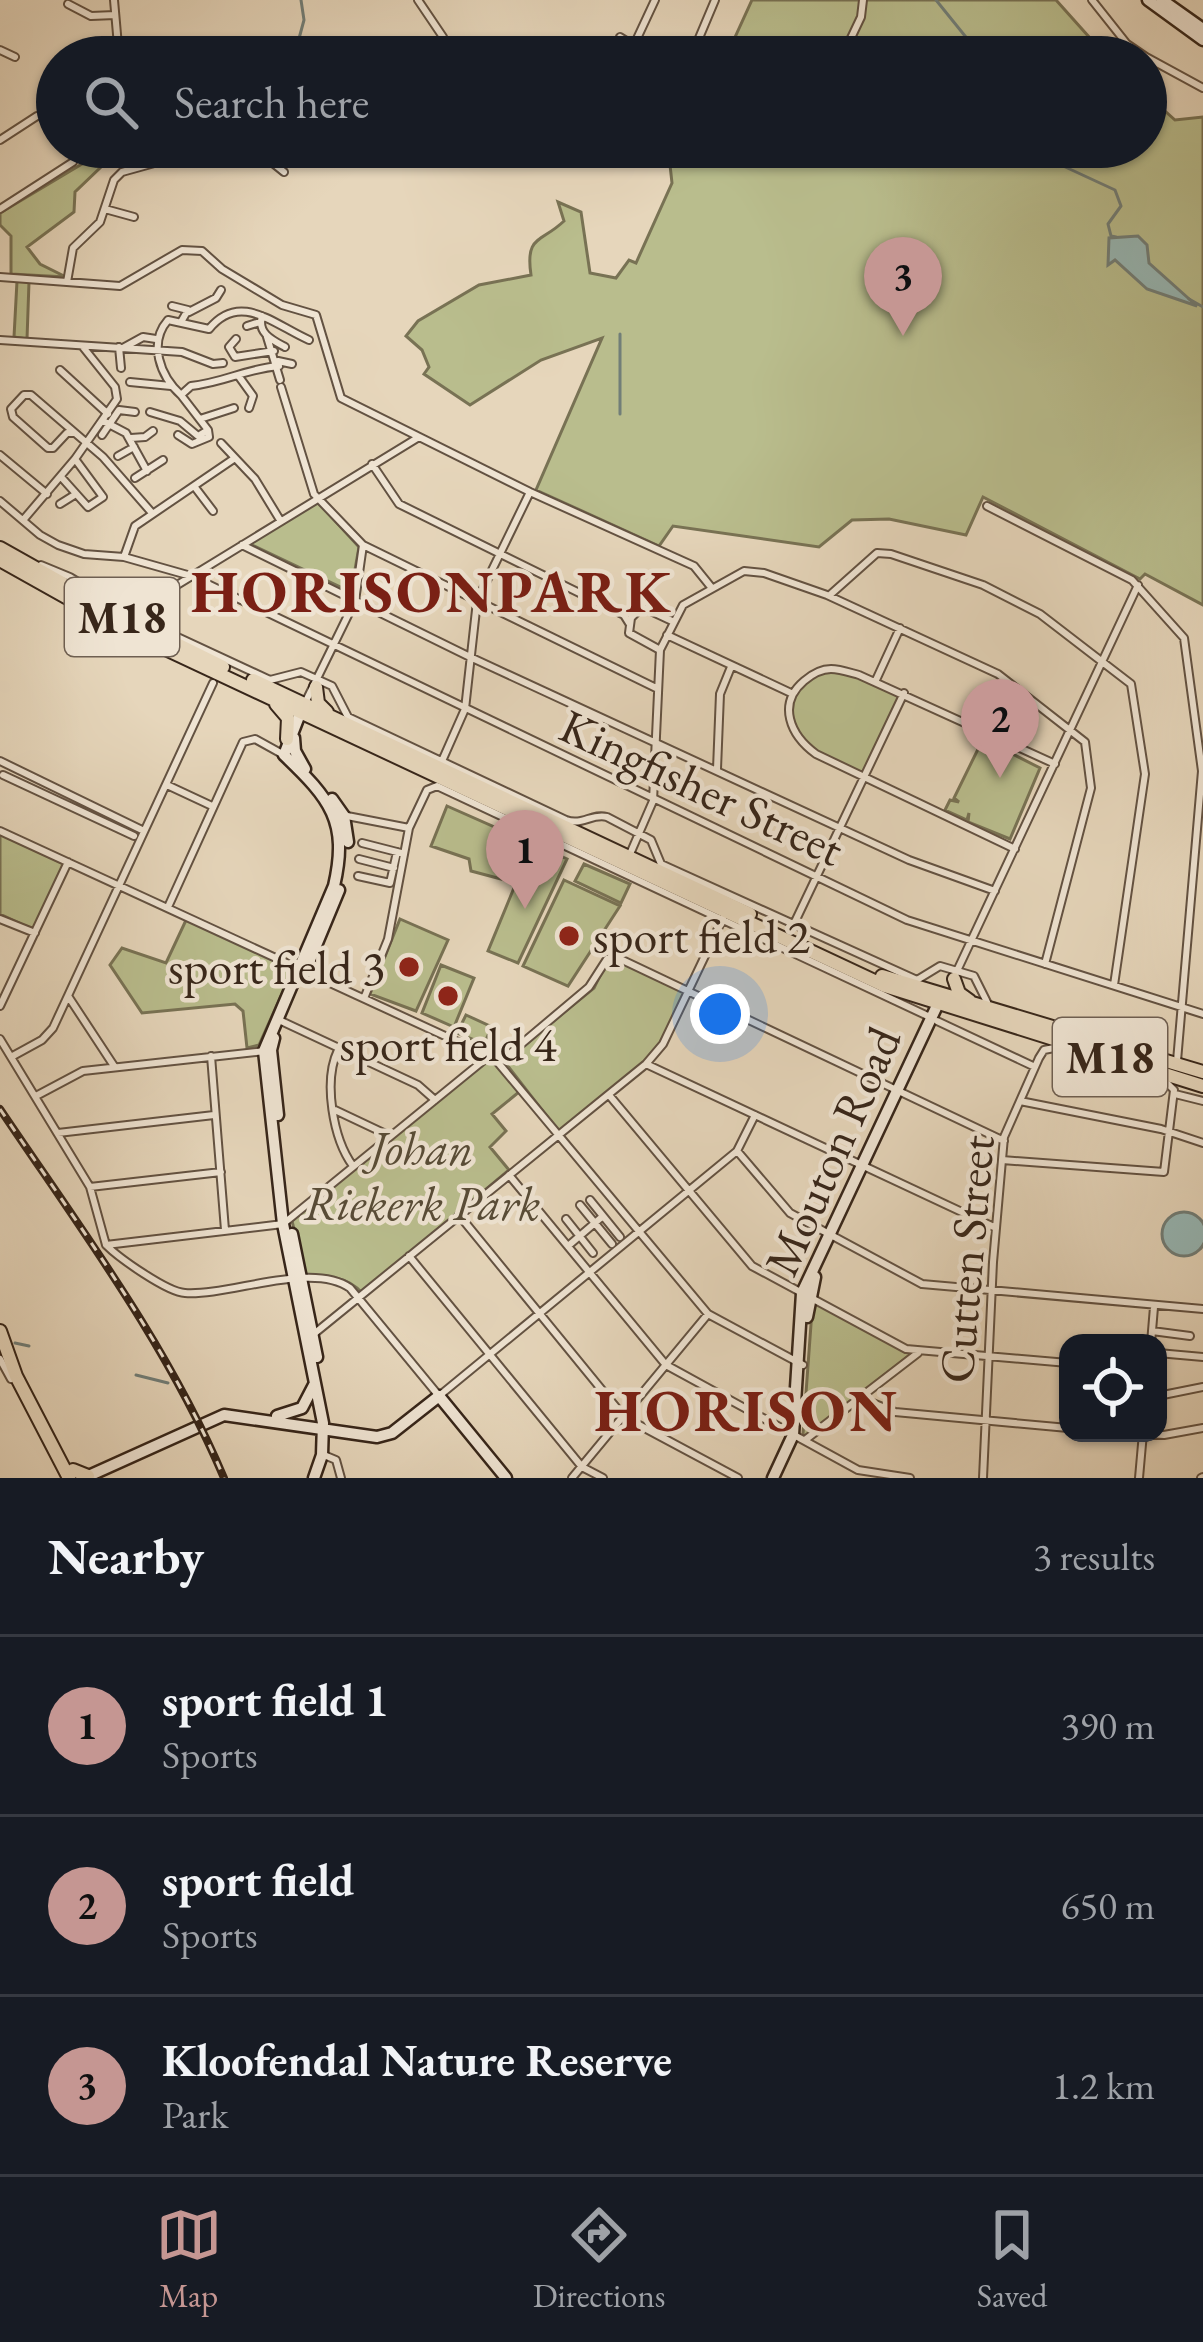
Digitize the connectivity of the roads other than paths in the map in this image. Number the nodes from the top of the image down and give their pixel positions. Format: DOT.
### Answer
graph roads {
  1 [pos="114,0"];
  2 [pos="418,0"];
  3 [pos="655,0"];
  4 [pos="715,0"];
  5 [pos="863,0"];
  6 [pos="1092,0"];
  7 [pos="1148,0"];
  8 [pos="1162,0"];
  9 [pos="68,4"];
  10 [pos="115,15"];
  11 [pos="1203,29"];
  12 [pos="117,36"];
  13 [pos="437,36"];
  14 [pos="639,36"];
  15 [pos="700,36"];
  16 [pos="852,36"];
  17 [pos="1121,36"];
  18 [pos="1203,40"];
  19 [pos="0,50"];
  20 [pos="15,57"];
  21 [pos="1167,68"];
  22 [pos="1203,88"];
  23 [pos="36,118"];
  24 [pos="0,140"];
  25 [pos="65,168"];
  26 [pos="140,168"];
  27 [pos="279,168"];
  28 [pos="284,172"];
  29 [pos="0,208"];
  30 [pos="105,209"];
  31 [pos="134,217"];
  32 [pos="0,278"];
  33 [pos="68,282"];
  34 [pos="220,290"];
  35 [pos="172,306"];
  36 [pos="189,312"];
  37 [pos="261,319"];
  38 [pos="181,322"];
  39 [pos="247,326"];
  40 [pos="267,337"];
  41 [pos="156,339"];
  42 [pos="236,339"];
  43 [pos="0,340"];
  44 [pos="309,340"];
  45 [pos="83,347"];
  46 [pos="121,347"];
  47 [pos="285,347"];
  48 [pos="274,350"];
  49 [pos="157,351"];
  50 [pos="223,363"];
  51 [pos="278,363"];
  52 [pos="292,364"];
  53 [pos="121,368"];
  54 [pos="60,370"];
  55 [pos="240,377"];
  56 [pos="130,382"];
  57 [pos="171,386"];
  58 [pos="181,395"];
  59 [pos="233,408"];
  60 [pos="249,408"];
  61 [pos="135,412"];
  62 [pos="150,412"];
  63 [pos="200,419"];
  64 [pos="107,420"];
  65 [pos="208,430"];
  66 [pos="153,431"];
  67 [pos="409,432"];
  68 [pos="75,433"];
  69 [pos="102,435"];
  70 [pos="178,435"];
  71 [pos="419,437"];
  72 [pos="132,442"];
  73 [pos="221,443"];
  74 [pos="86,444"];
  75 [pos="408,444"];
  76 [pos="0,454"];
  77 [pos="118,456"];
  78 [pos="235,458"];
  79 [pos="75,459"];
  80 [pos="163,460"];
  81 [pos="372,464"];
  82 [pos="147,471"];
  83 [pos="61,477"];
  84 [pos="136,478"];
  85 [pos="194,486"];
  86 [pos="530,492"];
  87 [pos="47,494"];
  88 [pos="76,494"];
  89 [pos="0,498"];
  90 [pos="316,498"];
  91 [pos="60,504"];
  92 [pos="987,506"];
  93 [pos="213,511"];
  94 [pos="152,513"];
  95 [pos="280,520"];
  96 [pos="26,521"];
  97 [pos="242,544"];
  98 [pos="363,545"];
  99 [pos="0,548"];
  100 [pos="500,554"];
  101 [pos="124,557"];
  102 [pos="0,560"];
  103 [pos="20,560"];
  104 [pos="190,576"];
  105 [pos="1138,585"];
  106 [pos="711,587"];
  107 [pos="840,590"];
  108 [pos="827,595"];
  109 [pos="477,601"];
  110 [pos="842,601"];
  111 [pos="355,602"];
  112 [pos="133,612"];
  113 [pos="629,617"];
  114 [pos="673,621"];
  115 [pos="899,628"];
  116 [pos="76,631"];
  117 [pos="667,635"];
  118 [pos="138,636"];
  119 [pos="333,646"];
  120 [pos="660,650"];
  121 [pos="470,657"];
  122 [pos="1103,661"];
  123 [pos="732,666"];
  124 [pos="318,679"];
  125 [pos="876,680"];
  126 [pos="234,681"];
  127 [pos="213,683"];
  128 [pos="656,688"];
  129 [pos="791,693"];
  130 [pos="904,693"];
  131 [pos="305,708"];
  132 [pos="464,710"];
  133 [pos="338,724"];
  134 [pos="1070,729"];
  135 [pos="1200,731"];
  136 [pos="655,740"];
  137 [pos="286,746"];
  138 [pos="442,761"];
  139 [pos="1054,764"];
  140 [pos="1,768"];
  141 [pos="716,769"];
  142 [pos="297,771"];
  143 [pos="864,778"];
  144 [pos="166,785"];
  145 [pos="652,801"];
  146 [pos="213,806"];
  147 [pos="108,819"];
  148 [pos="345,822"];
  149 [pos="572,825"];
  150 [pos="409,827"];
  151 [pos="840,828"];
  152 [pos="0,831"];
  153 [pos="144,831"];
  154 [pos="640,834"];
  155 [pos="134,836"];
  156 [pos="362,843"];
  157 [pos="1015,849"];
  158 [pos="401,853"];
  159 [pos="359,860"];
  160 [pos="627,860"];
  161 [pos="68,862"];
  162 [pos="394,868"];
  163 [pos="358,875"];
  164 [pos="817,878"];
  165 [pos="119,883"];
  166 [pos="1193,886"];
  167 [pos="1203,886"];
  168 [pos="995,890"];
  169 [pos="168,907"];
  170 [pos="725,911"];
  171 [pos="0,919"];
  172 [pos="793,926"];
  173 [pos="35,933"];
  174 [pos="971,941"];
  175 [pos="1045,964"];
  176 [pos="302,968"];
  177 [pos="956,975"];
  178 [pos="1114,985"];
  179 [pos="688,991"];
  180 [pos="68,996"];
  181 [pos="364,996"];
  182 [pos="0,1006"];
  183 [pos="1181,1006"];
  184 [pos="940,1007"];
  185 [pos="988,1009"];
  186 [pos="1203,1014"];
  187 [pos="279,1020"];
  188 [pos="0,1039"];
  189 [pos="338,1049"];
  190 [pos="267,1050"];
  191 [pos="211,1056"];
  192 [pos="489,1056"];
  193 [pos="11,1057"];
  194 [pos="1177,1061"];
  195 [pos="500,1062"];
  196 [pos="646,1064"];
  197 [pos="114,1066"];
  198 [pos="1034,1067"];
  199 [pos="1203,1071"];
  200 [pos="1203,1086"];
  201 [pos="1174,1091"];
  202 [pos="900,1092"];
  203 [pos="608,1094"];
  204 [pos="36,1096"];
  205 [pos="435,1100"];
  206 [pos="1019,1101"];
  207 [pos="1203,1101"];
  208 [pos="335,1110"];
  209 [pos="214,1115"];
  210 [pos="755,1115"];
  211 [pos="1171,1132"];
  212 [pos="58,1133"];
  213 [pos="558,1133"];
  214 [pos="390,1136"];
  215 [pos="1004,1141"];
  216 [pos="1203,1143"];
  217 [pos="737,1151"];
  218 [pos="1002,1160"];
  219 [pos="353,1166"];
  220 [pos="865,1166"];
  221 [pos="221,1172"];
  222 [pos="509,1174"];
  223 [pos="90,1187"];
  224 [pos="689,1192"];
  225 [pos="590,1200"];
  226 [pos="580,1205"];
  227 [pos="459,1215"];
  228 [pos="603,1216"];
  229 [pos="566,1220"];
  230 [pos="286,1222"];
  231 [pos="594,1223"];
  232 [pos="996,1228"];
  233 [pos="225,1230"];
  234 [pos="639,1232"];
  235 [pos="579,1236"];
  236 [pos="620,1237"];
  237 [pos="832,1237"];
  238 [pos="106,1244"];
  239 [pos="612,1244"];
  240 [pos="568,1246"];
  241 [pos="593,1253"];
  242 [pos="409,1256"];
  243 [pos="590,1273"];
  244 [pos="299,1280"];
  245 [pos="992,1292"];
  246 [pos="806,1295"];
  247 [pos="357,1297"];
  248 [pos="1154,1306"];
  249 [pos="1203,1309"];
  250 [pos="540,1312"];
  251 [pos="708,1314"];
  252 [pos="0,1331"];
  253 [pos="1152,1331"];
  254 [pos="1152,1334"];
  255 [pos="1190,1336"];
  256 [pos="310,1339"];
  257 [pos="921,1351"];
  258 [pos="490,1354"];
  259 [pos="1167,1354"];
  260 [pos="988,1356"];
  261 [pos="1203,1357"];
  262 [pos="6,1358"];
  263 [pos="1059,1362"];
  264 [pos="800,1364"];
  265 [pos="666,1365"];
  266 [pos="314,1374"];
  267 [pos="1203,1388"];
  268 [pos="1167,1394"];
  269 [pos="439,1396"];
  270 [pos="860,1398"];
  271 [pos="232,1414"];
  272 [pos="624,1417"];
  273 [pos="985,1420"];
  274 [pos="1059,1427"];
  275 [pos="1203,1429"];
  276 [pos="1167,1432"];
  277 [pos="325,1433"];
  278 [pos="799,1438"];
  279 [pos="1142,1442"];
  280 [pos="322,1455"];
  281 [pos="582,1467"];
  282 [pos="76,1476"];
  283 [pos="314,1478"];
  284 [pos="341,1478"];
  285 [pos="506,1478"];
  286 [pos="572,1478"];
  287 [pos="603,1478"];
  288 [pos="738,1478"];
  289 [pos="777,1478"];
  290 [pos="910,1478"];
  291 [pos="983,1478"];
  292 [pos="1139,1478"];
  1 -- 10 [label="street"];
  2 -- 13 [label="street"];
  3 -- 14 [label="street"];
  4 -- 15 [label="street"];
  5 -- 16 [label="street"];
  6 -- 17 [label="street"];
  7 -- 18 [label="street"];
  8 -- 11 [label="street"];
  9 -- 10 [label="street"];
  10 -- 12 [label="street"];
  19 -- 20 [label="street"];
  21 -- 22 [label="street"];
  23 -- 24 [label="street"];
  25 -- 29 [label="street"];
  26 -- 30 [label="street"];
  27 -- 28 [label="street"];
  30 -- 31 [label="street"];
  30 -- 33 [label="street"];
  32 -- 33 [label="street"];
  33 -- 67 [label="street"];
  34 -- 36 [label="street"];
  35 -- 36 [label="street"];
  36 -- 38 [label="street"];
  37 -- 38 [label="street"];
  37 -- 39 [label="street"];
  37 -- 40 [label="street"];
  37 -- 44 [label="street"];
  38 -- 41 [label="street"];
  40 -- 47 [label="street"];
  40 -- 48 [label="street"];
  41 -- 46 [label="street"];
  41 -- 49 [label="street"];
  42 -- 48 [label="street"];
  43 -- 45 [label="street"];
  45 -- 46 [label="street"];
  45 -- 64 [label="street"];
  46 -- 49 [label="street"];
  46 -- 53 [label="street"];
  48 -- 51 [label="street"];
  49 -- 50 [label="street"];
  49 -- 57 [label="street"];
  51 -- 52 [label="street"];
  51 -- 55 [label="street"];
  51 -- 90 [label="street"];
  54 -- 64 [label="street"];
  55 -- 58 [label="street"];
  55 -- 60 [label="street"];
  56 -- 57 [label="street"];
  57 -- 58 [label="street"];
  58 -- 63 [label="street"];
  59 -- 63 [label="street"];
  61 -- 64 [label="street"];
  62 -- 65 [label="street"];
  63 -- 65 [label="street"];
  64 -- 69 [label="street"];
  64 -- 72 [label="street"];
  64 -- 74 [label="street"];
  65 -- 70 [label="street"];
  66 -- 72 [label="street"];
  67 -- 71 [label="street"];
  67 -- 75 [label="street"];
  68 -- 68 [label="street"];
  68 -- 74 [label="street"];
  71 -- 75 [label="street"];
  71 -- 86 [label="street"];
  72 -- 77 [label="street"];
  72 -- 82 [label="street"];
  73 -- 78 [label="street"];
  74 -- 79 [label="street"];
  74 -- 94 [label="street"];
  75 -- 81 [label="street"];
  76 -- 87 [label="street"];
  78 -- 85 [label="street"];
  78 -- 95 [label="street"];
  79 -- 83 [label="street"];
  79 -- 88 [label="street"];
  80 -- 82 [label="street"];
  81 -- 90 [label="street"];
  81 -- 100 [label="street"];
  82 -- 84 [label="street"];
  83 -- 87 [label="street"];
  83 -- 88 [label="street"];
  85 -- 93 [label="street"];
  85 -- 94 [label="street"];
  86 -- 100 [label="street"];
  86 -- 106 [label="street"];
  87 -- 96 [label="street"];
  88 -- 91 [label="street"];
  89 -- 96 [label="street, Kingfisher Street"];
  90 -- 95 [label="street"];
  90 -- 98 [label="street"];
  92 -- 105 [label="street"];
  94 -- 101 [label="street"];
  95 -- 97 [label="street"];
  96 -- 101 [label="street, Kingfisher Street"];
  97 -- 104 [label="street"];
  97 -- 111 [label="street"];
  98 -- 109 [label="street"];
  98 -- 111 [label="street"];
  99 -- 103 [label="main road, M18"];
  100 -- 109 [label="street"];
  100 -- 113 [label="street"];
  101 -- 104 [label="street, Kingfisher Street"];
  102 -- 118 [label="main road, M18"];
  103 -- 112 [label="street"];
  103 -- 131 [label="main road, M18"];
  104 -- 112 [label="street"];
  104 -- 119 [label="street, Kingfisher Street"];
  105 -- 122 [label="street, Mouton Road"];
  105 -- 135 [label="street"];
  106 -- 108 [label="street"];
  106 -- 114 [label="street"];
  107 -- 108 [label="street"];
  107 -- 110 [label="street"];
  107 -- 122 [label="street"];
  108 -- 110 [label="street"];
  109 -- 121 [label="street"];
  109 -- 128 [label="street"];
  110 -- 115 [label="street"];
  111 -- 119 [label="street"];
  111 -- 121 [label="street"];
  112 -- 124 [label="street"];
  113 -- 114 [label="street"];
  113 -- 120 [label="street"];
  114 -- 117 [label="street"];
  115 -- 125 [label="street"];
  115 -- 134 [label="street"];
  116 -- 118 [label="main road"];
  117 -- 120 [label="street"];
  117 -- 123 [label="street"];
  118 -- 126 [label="main road, M18"];
  119 -- 124 [label="street"];
  119 -- 132 [label="street, Kingfisher Street"];
  120 -- 128 [label="street"];
  121 -- 132 [label="street"];
  121 -- 136 [label="street"];
  122 -- 134 [label="street, Mouton Road"];
  122 -- 178 [label="street"];
  123 -- 129 [label="street"];
  123 -- 141 [label="street"];
  124 -- 131 [label="street"];
  124 -- 133 [label="main road"];
  124 -- 138 [label="street"];
  125 -- 129 [label="street"];
  125 -- 130 [label="street"];
  126 -- 131 [label="main road, M18"];
  126 -- 137 [label="main road"];
  127 -- 144 [label="street"];
  128 -- 136 [label="street"];
  129 -- 143 [label="street"];
  130 -- 139 [label="street"];
  130 -- 143 [label="street"];
  131 -- 133 [label="main road, M18"];
  131 -- 137 [label="street"];
  132 -- 138 [label="street"];
  132 -- 145 [label="street, Kingfisher Street"];
  133 -- 137 [label="main road"];
  133 -- 149 [label="main road, M18"];
  133 -- 160 [label="main road, M18"];
  134 -- 139 [label="street, Mouton Road"];
  134 -- 175 [label="street"];
  135 -- 166 [label="street"];
  136 -- 141 [label="street"];
  136 -- 145 [label="street"];
  137 -- 142 [label="street"];
  137 -- 142 [label="street"];
  137 -- 146 [label="street"];
  138 -- 149 [label="street"];
  139 -- 157 [label="street, Mouton Road"];
  140 -- 147 [label="street"];
  140 -- 147 [label="street"];
  141 -- 151 [label="street"];
  142 -- 148 [label="street"];
  143 -- 151 [label="street"];
  143 -- 157 [label="street"];
  144 -- 146 [label="street"];
  144 -- 153 [label="street"];
  145 -- 154 [label="street"];
  145 -- 164 [label="street, Kingfisher Street"];
  146 -- 169 [label="street"];
  147 -- 153 [label="street"];
  147 -- 155 [label="street"];
  148 -- 150 [label="street"];
  148 -- 176 [label="street"];
  149 -- 154 [label="street"];
  149 -- 160 [label="main road, M18"];
  150 -- 158 [label="street"];
  150 -- 170 [label="street"];
  151 -- 164 [label="street"];
  151 -- 168 [label="street"];
  152 -- 161 [label="street"];
  153 -- 165 [label="street"];
  154 -- 160 [label="street"];
  154 -- 172 [label="street"];
  156 -- 158 [label="street"];
  157 -- 168 [label="street, Mouton Road"];
  158 -- 162 [label="street"];
  158 -- 181 [label="street"];
  159 -- 162 [label="street"];
  160 -- 170 [label="main road, M18"];
  161 -- 165 [label="street"];
  161 -- 173 [label="street"];
  162 -- 163 [label="street"];
  164 -- 172 [label="street"];
  164 -- 174 [label="street, Kingfisher Street"];
  165 -- 169 [label="street"];
  165 -- 180 [label="street"];
  166 -- 167 [label="street"];
  166 -- 183 [label="street"];
  168 -- 174 [label="street, Mouton Road"];
  169 -- 176 [label="street"];
  170 -- 179 [label="street"];
  170 -- 184 [label="street"];
  170 -- 184 [label="main road, M18"];
  171 -- 173 [label="street"];
  172 -- 177 [label="street"];
  173 -- 182 [label="street"];
  174 -- 175 [label="street, Kingfisher Street"];
  174 -- 177 [label="street, Mouton Road"];
  175 -- 178 [label="street, Kingfisher Street"];
  176 -- 181 [label="street"];
  176 -- 187 [label="street"];
  177 -- 184 [label="street, Mouton Road"];
  177 -- 185 [label="main road"];
  177 -- 194 [label="street"];
  178 -- 183 [label="street, Kingfisher Street"];
  179 -- 195 [label="street"];
  179 -- 196 [label="street"];
  179 -- 202 [label="street"];
  180 -- 193 [label="street"];
  180 -- 197 [label="street"];
  181 -- 192 [label="street"];
  183 -- 186 [label="street, Kingfisher Street"];
  183 -- 194 [label="street"];
  184 -- 185 [label="main road, M18"];
  184 -- 198 [label="street"];
  184 -- 200 [label="main road, M18"];
  184 -- 202 [label="street, Mouton Road"];
  185 -- 199 [label="main road, M18"];
  187 -- 189 [label="street"];
  187 -- 190 [label="street"];
  188 -- 193 [label="street"];
  189 -- 205 [label="street"];
  189 -- 208 [label="street"];
  190 -- 191 [label="street"];
  190 -- 230 [label="street"];
  191 -- 197 [label="street"];
  191 -- 209 [label="street"];
  192 -- 195 [label="street"];
  192 -- 205 [label="street"];
  193 -- 204 [label="street"];
  194 -- 199 [label="street"];
  195 -- 213 [label="street"];
  196 -- 203 [label="street"];
  196 -- 210 [label="street"];
  197 -- 204 [label="street"];
  198 -- 201 [label="street, Cutten Street"];
  198 -- 206 [label="street, Cutten Street"];
  201 -- 207 [label="street"];
  201 -- 211 [label="street"];
  202 -- 215 [label="street"];
  202 -- 220 [label="street, Mouton Road"];
  203 -- 213 [label="street"];
  203 -- 224 [label="street"];
  204 -- 212 [label="street"];
  205 -- 214 [label="street"];
  206 -- 211 [label="street"];
  206 -- 215 [label="street, Cutten Street"];
  208 -- 214 [label="street"];
  208 -- 219 [label="street"];
  209 -- 212 [label="street"];
  209 -- 221 [label="street"];
  210 -- 217 [label="street"];
  210 -- 220 [label="street"];
  211 -- 216 [label="street"];
  211 -- 218 [label="street"];
  212 -- 223 [label="street"];
  213 -- 222 [label="street"];
  213 -- 234 [label="street"];
  214 -- 219 [label="street"];
  215 -- 218 [label="street, Cutten Street"];
  217 -- 224 [label="street"];
  217 -- 237 [label="street"];
  218 -- 232 [label="street, Cutten Street"];
  219 -- 230 [label="street"];
  220 -- 232 [label="street"];
  220 -- 237 [label="street, Mouton Road"];
  221 -- 223 [label="street"];
  221 -- 233 [label="street"];
  222 -- 227 [label="street"];
  222 -- 240 [label="street"];
  223 -- 238 [label="street"];
  224 -- 234 [label="street"];
  224 -- 246 [label="street"];
  225 -- 228 [label="street"];
  226 -- 231 [label="street"];
  227 -- 242 [label="street"];
  227 -- 250 [label="street"];
  228 -- 231 [label="street"];
  228 -- 236 [label="street"];
  229 -- 235 [label="street"];
  230 -- 233 [label="street"];
  230 -- 244 [label="street"];
  231 -- 235 [label="street"];
  231 -- 239 [label="street"];
  232 -- 245 [label="street, Cutten Street"];
  233 -- 238 [label="street"];
  234 -- 243 [label="street"];
  234 -- 251 [label="street"];
  235 -- 240 [label="street"];
  235 -- 241 [label="street"];
  237 -- 245 [label="street"];
  237 -- 246 [label="street, Mouton Road"];
  238 -- 244 [label="street"];
  240 -- 243 [label="street"];
  242 -- 247 [label="street"];
  242 -- 258 [label="street"];
  243 -- 250 [label="street"];
  243 -- 265 [label="street"];
  244 -- 247 [label="street"];
  244 -- 256 [label="street"];
  245 -- 248 [label="street"];
  245 -- 260 [label="street, Cutten Street"];
  246 -- 257 [label="street"];
  246 -- 264 [label="street, Mouton Road"];
  247 -- 256 [label="street"];
  247 -- 269 [label="street"];
  248 -- 249 [label="street"];
  248 -- 253 [label="street"];
  250 -- 258 [label="street"];
  250 -- 272 [label="street"];
  251 -- 264 [label="street"];
  251 -- 265 [label="street"];
  252 -- 262 [label="main road"];
  253 -- 254 [label="street"];
  253 -- 255 [label="street"];
  256 -- 266 [label="street"];
  256 -- 277 [label="street"];
  257 -- 260 [label="street"];
  257 -- 270 [label="street"];
  258 -- 269 [label="street"];
  258 -- 281 [label="street"];
  259 -- 261 [label="street"];
  260 -- 263 [label="street"];
  260 -- 273 [label="street, Cutten Street"];
  262 -- 282 [label="main road"];
  264 -- 278 [label="street, Mouton Road"];
  265 -- 272 [label="street"];
  265 -- 278 [label="street"];
  266 -- 271 [label="street"];
  266 -- 277 [label="street"];
  267 -- 268 [label="street"];
  269 -- 277 [label="street"];
  269 -- 285 [label="street"];
  270 -- 273 [label="street"];
  270 -- 278 [label="street"];
  271 -- 277 [label="street"];
  271 -- 282 [label="street"];
  272 -- 281 [label="street"];
  272 -- 288 [label="street"];
  273 -- 274 [label="street"];
  273 -- 291 [label="street, Cutten Street"];
  275 -- 276 [label="street"];
  277 -- 280 [label="street"];
  278 -- 289 [label="street"];
  278 -- 290 [label="street"];
  279 -- 292 [label="street"];
  280 -- 283 [label="street"];
  280 -- 284 [label="street"];
  281 -- 286 [label="street"];
  281 -- 287 [label="street"];
}
